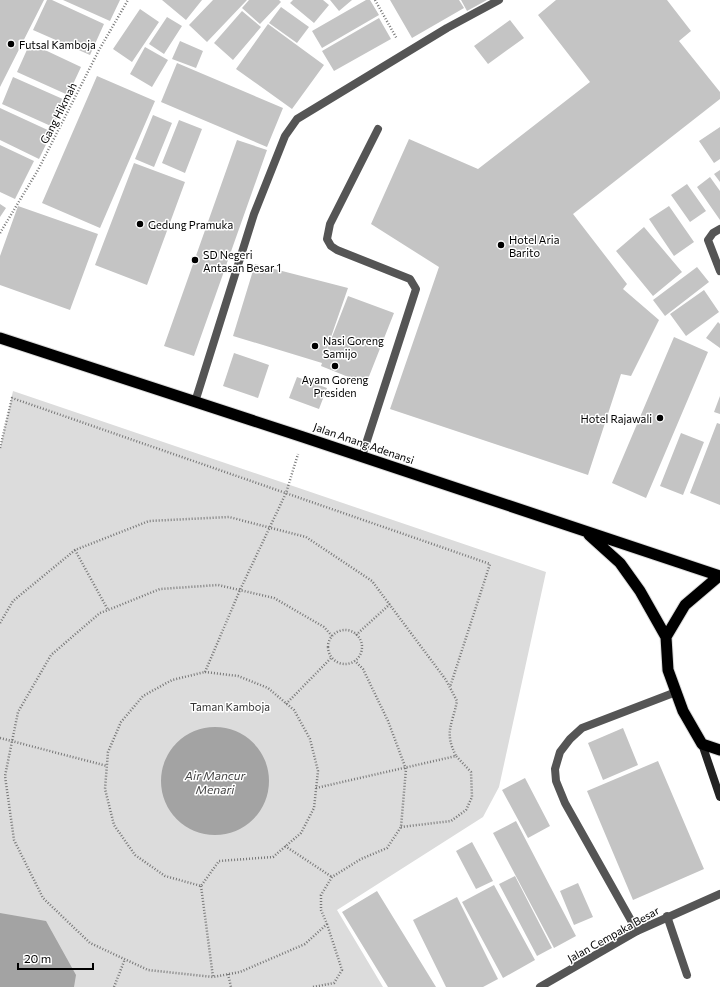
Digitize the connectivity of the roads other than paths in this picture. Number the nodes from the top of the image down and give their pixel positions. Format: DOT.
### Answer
graph roads {
  1 [pos="499,0"];
  2 [pos="378,129"];
  3 [pos="720,229"];
  4 [pos="720,271"];
  5 [pos="0,338"];
  6 [pos="195,402"];
  7 [pos="362,456"];
  8 [pos="586,532"];
  9 [pos="719,576"];
  10 [pos="666,637"];
  11 [pos="676,692"];
  12 [pos="702,744"];
  13 [pos="720,750"];
  14 [pos="720,797"];
  15 [pos="720,894"];
  16 [pos="667,916"];
  17 [pos="637,931"];
  18 [pos="687,975"];
  19 [pos="543,986"];
  1 -- 6 [label="street"];
  2 -- 7 [label="street"];
  3 -- 4 [label="street"];
  5 -- 6 [label="highway, Jalan Anang Adenansi"];
  6 -- 7 [label="highway, Jalan Anang Adenansi"];
  7 -- 8 [label="highway, Jalan Anang Adenansi"];
  8 -- 9 [label="highway, Jalan Anang Adenansi"];
  8 -- 10 [label="highway"];
  9 -- 10 [label="highway"];
  10 -- 11 [label="highway"];
  11 -- 12 [label="highway"];
  11 -- 17 [label="street"];
  12 -- 13 [label="highway"];
  12 -- 14 [label="main road"];
  15 -- 16 [label="street, Jalan Cempaka Besar"];
  16 -- 17 [label="street, Jalan Cempaka Besar"];
  16 -- 18 [label="street"];
  17 -- 19 [label="street, Jalan Cempaka Besar"];
}
